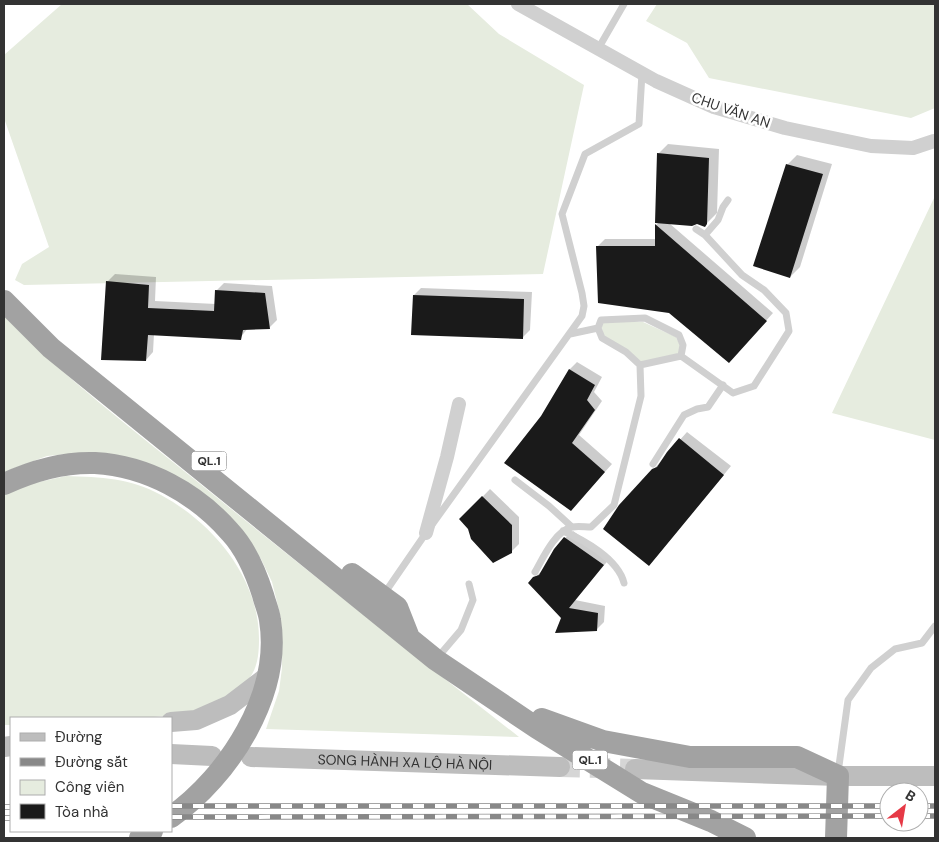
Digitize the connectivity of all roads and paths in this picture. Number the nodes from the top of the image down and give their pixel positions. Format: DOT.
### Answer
graph roads {
  1 [pos="518,4"];
  2 [pos="624,4"];
  3 [pos="598,49"];
  4 [pos="642,73"];
  5 [pos="935,140"];
  6 [pos="728,200"];
  7 [pos="696,229"];
  8 [pos="705,235"];
  9 [pos="4,285"];
  10 [pos="4,301"];
  11 [pos="598,328"];
  12 [pos="570,334"];
  13 [pos="681,356"];
  14 [pos="640,365"];
  15 [pos="723,385"];
  16 [pos="459,404"];
  17 [pos="653,464"];
  18 [pos="515,480"];
  19 [pos="4,484"];
  20 [pos="572,527"];
  21 [pos="563,531"];
  22 [pos="426,533"];
  23 [pos="535,572"];
  24 [pos="624,583"];
  25 [pos="469,584"];
  26 [pos="382,596"];
  27 [pos="935,626"];
  28 [pos="409,638"];
  29 [pos="436,660"];
  30 [pos="268,676"];
  31 [pos="500,702"];
  32 [pos="172,722"];
  33 [pos="172,754"];
  34 [pos="212,756"];
  35 [pos="250,757"];
  36 [pos="560,767"];
  37 [pos="634,769"];
  38 [pos="838,776"];
  39 [pos="935,776"];
  40 [pos="172,816"];
  41 [pos="746,838"];
  42 [pos="836,838"];
  1 -- 3 [label="street, CHU VĂN AN"];
  2 -- 3 [label="lane"];
  3 -- 4 [label="street, CHU VĂN AN"];
  4 -- 5 [label="street, CHU VĂN AN"];
  4 -- 12 [label="lane"];
  6 -- 8 [label="lane"];
  7 -- 8 [label="lane"];
  8 -- 15 [label="lane"];
  9 -- 26 [label="highway, QL.1"];
  10 -- 28 [label="highway, QL.1"];
  11 -- 12 [label="lane"];
  11 -- 13 [label="lane"];
  11 -- 14 [label="lane"];
  12 -- 22 [label="lane"];
  13 -- 14 [label="lane"];
  13 -- 15 [label="lane"];
  14 -- 20 [label="lane"];
  15 -- 17 [label="lane"];
  16 -- 22 [label="street"];
  18 -- 20 [label="lane"];
  19 -- 30 [label="highway"];
  20 -- 21 [label="lane"];
  21 -- 23 [label="lane"];
  21 -- 24 [label="lane"];
  22 -- 26 [label="lane"];
  25 -- 29 [label="lane"];
  26 -- 28 [label="highway, QL.1"];
  27 -- 38 [label="lane"];
  28 -- 29 [label="highway, QL.1"];
  29 -- 31 [label="highway, QL.1"];
  30 -- 32 [label="main road"];
  30 -- 40 [label="highway"];
  31 -- 38 [label="highway"];
  31 -- 41 [label="highway, QL.1"];
  33 -- 34 [label="main road"];
  35 -- 36 [label="main road, SONG HÀNH XA LỘ HÀ NỘI"];
  37 -- 38 [label="main road"];
  38 -- 39 [label="main road"];
  38 -- 42 [label="highway"];
}
